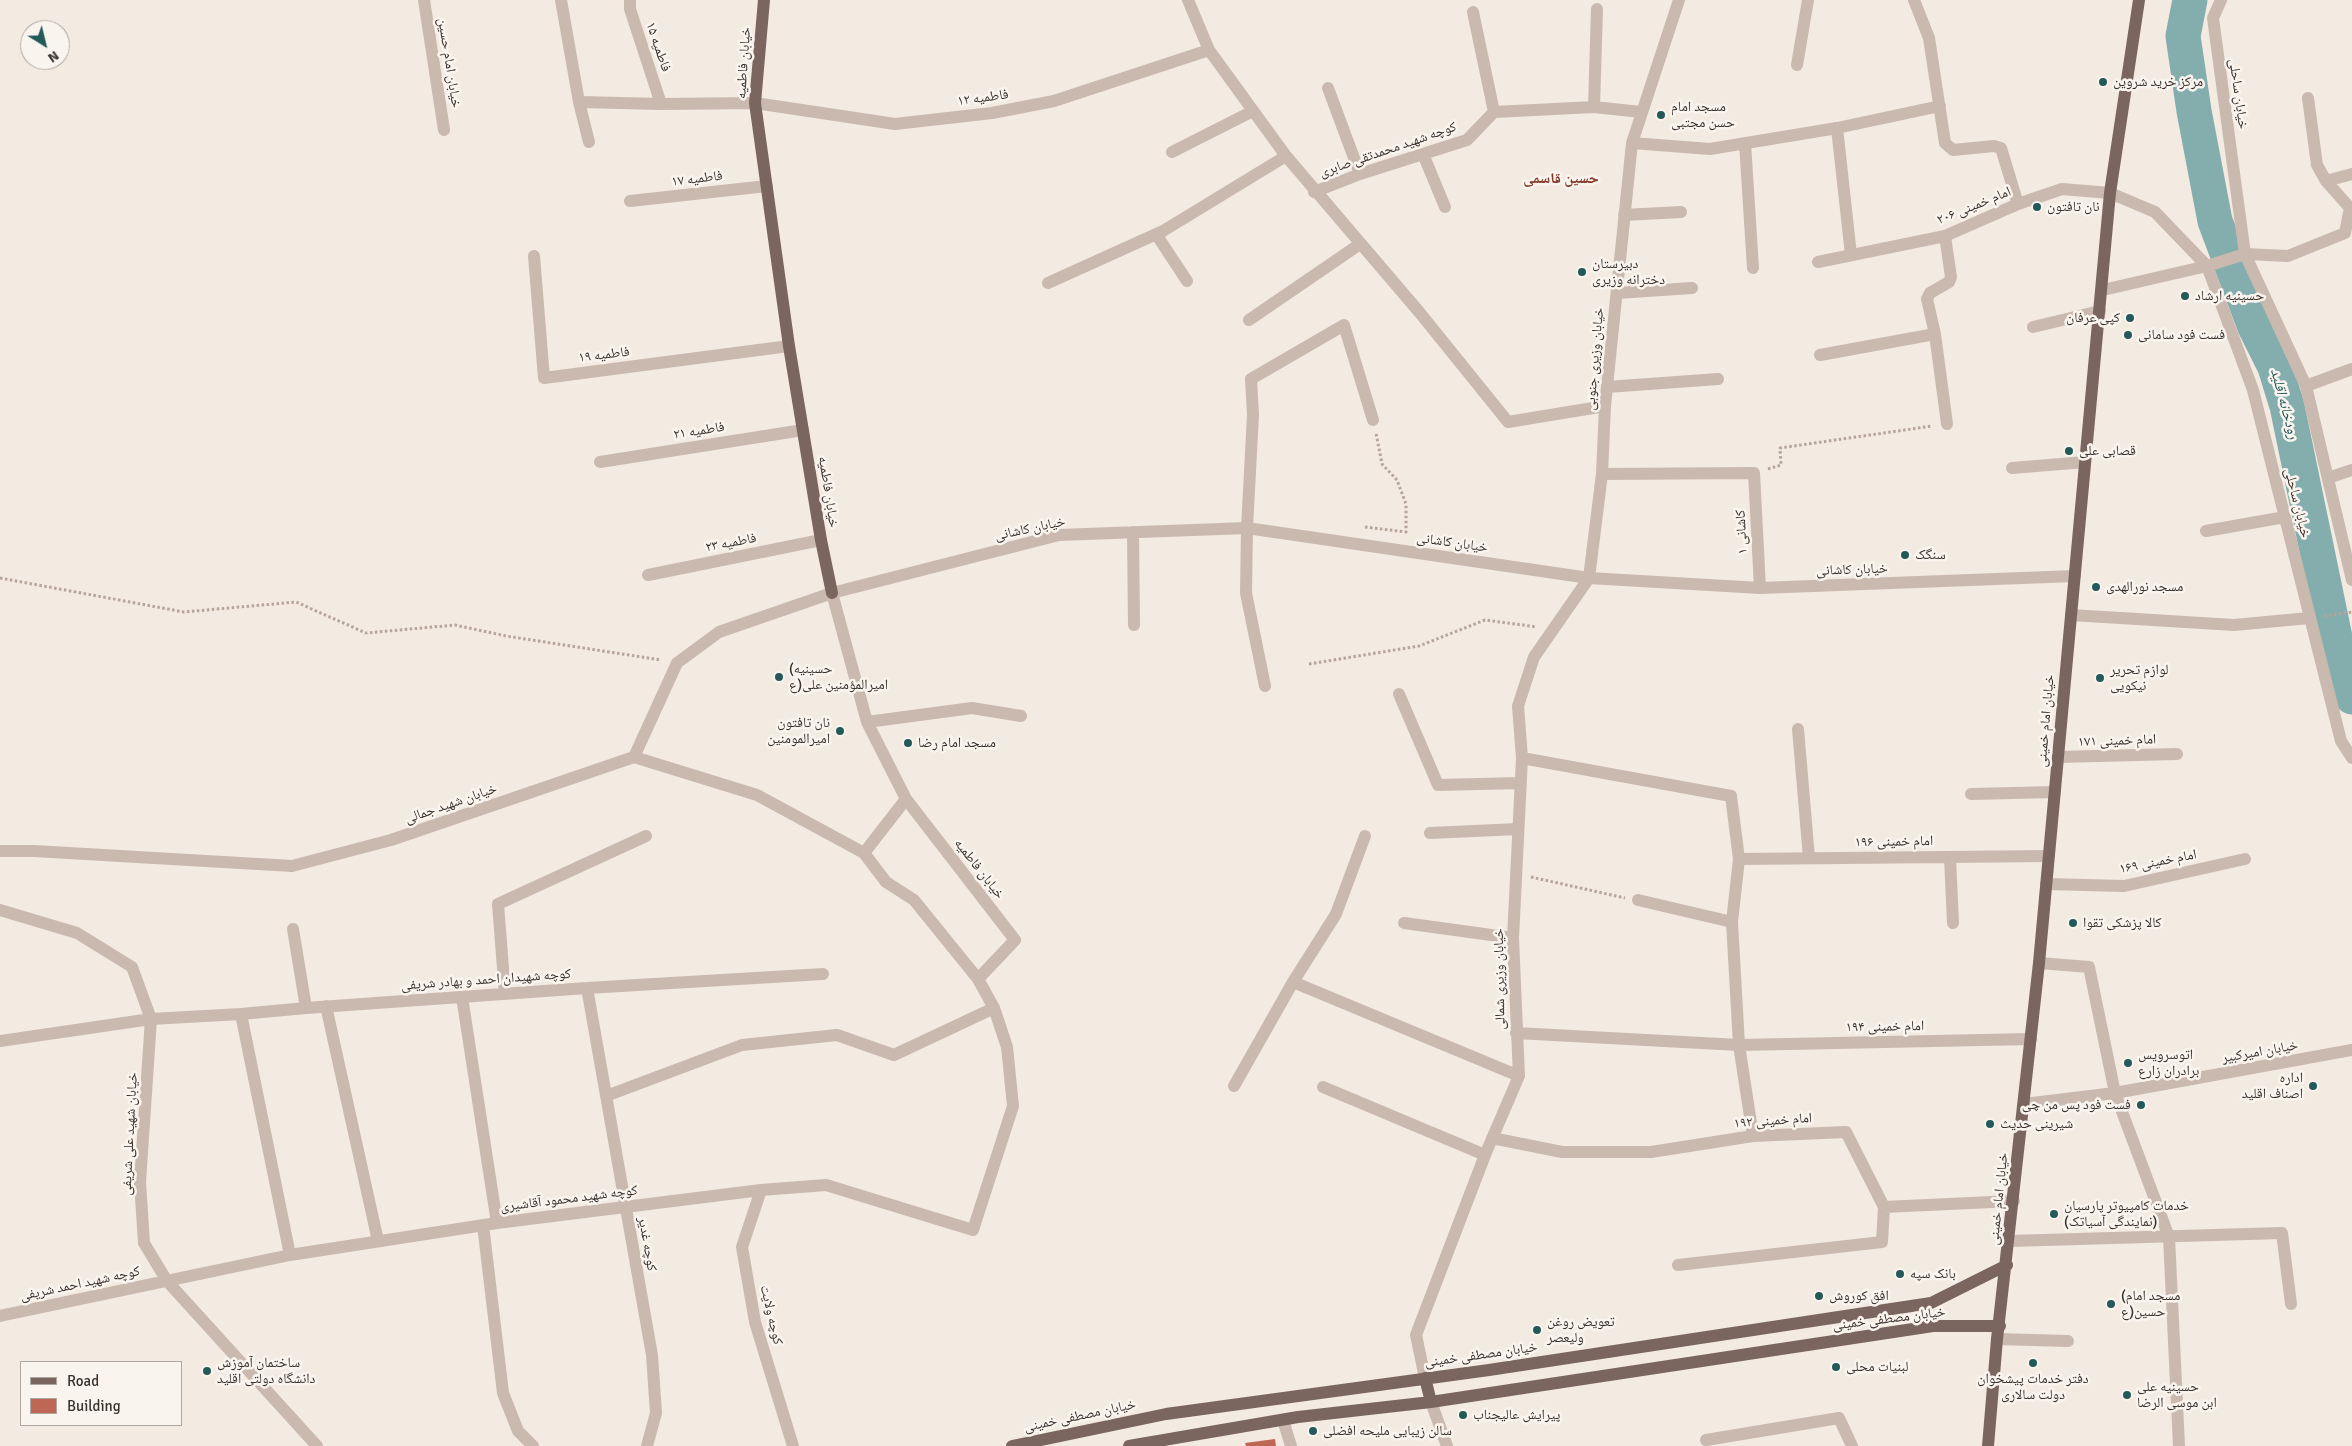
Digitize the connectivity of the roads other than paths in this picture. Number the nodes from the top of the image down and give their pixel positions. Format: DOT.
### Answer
graph roads {
  1 [pos="424,0"];
  2 [pos="562,0"];
  3 [pos="630,0"];
  4 [pos="764,0"];
  5 [pos="1188,0"];
  6 [pos="1679,0"];
  7 [pos="1808,0"];
  8 [pos="1914,0"];
  9 [pos="2140,0"];
  10 [pos="2221,0"];
  11 [pos="1597,9"];
  12 [pos="1473,12"];
  13 [pos="1209,50"];
  14 [pos="1797,65"];
  15 [pos="1328,88"];
  16 [pos="2308,98"];
  17 [pos="579,102"];
  18 [pos="755,103"];
  19 [pos="661,104"];
  20 [pos="1940,106"];
  21 [pos="1594,107"];
  22 [pos="1253,111"];
  23 [pos="1494,112"];
  24 [pos="1641,112"];
  25 [pos="1837,128"];
  26 [pos="444,130"];
  27 [pos="589,142"];
  28 [pos="1632,143"];
  29 [pos="1745,143"];
  30 [pos="1172,152"];
  31 [pos="1423,154"];
  32 [pos="1286,156"];
  33 [pos="1360,174"];
  34 [pos="2352,174"];
  35 [pos="2326,181"];
  36 [pos="767,186"];
  37 [pos="1314,192"];
  38 [pos="2110,193"];
  39 [pos="630,202"];
  40 [pos="2018,204"];
  41 [pos="1445,207"];
  42 [pos="1681,212"];
  43 [pos="1624,215"];
  44 [pos="1156,234"];
  45 [pos="1945,236"];
  46 [pos="1360,244"];
  47 [pos="1851,255"];
  48 [pos="534,256"];
  49 [pos="2239,256"];
  50 [pos="1818,262"];
  51 [pos="2210,264"];
  52 [pos="1753,268"];
  53 [pos="1187,282"];
  54 [pos="1048,283"];
  55 [pos="1692,288"];
  56 [pos="2103,290"];
  57 [pos="1617,293"];
  58 [pos="2100,311"];
  59 [pos="1249,320"];
  60 [pos="2033,327"];
  61 [pos="1935,334"];
  62 [pos="789,346"];
  63 [pos="1820,355"];
  64 [pos="2352,369"];
  65 [pos="1718,379"];
  66 [pos="2306,386"];
  67 [pos="1607,387"];
  68 [pos="1605,406"];
  69 [pos="1373,420"];
  70 [pos="1947,424"];
  71 [pos="803,430"];
  72 [pos="600,462"];
  73 [pos="2086,462"];
  74 [pos="2012,468"];
  75 [pos="2352,470"];
  76 [pos="1602,474"];
  77 [pos="2328,478"];
  78 [pos="2285,517"];
  79 [pos="1247,528"];
  80 [pos="2206,531"];
  81 [pos="1134,532"];
  82 [pos="820,540"];
  83 [pos="648,575"];
  84 [pos="2075,576"];
  85 [pos="1589,578"];
  86 [pos="2352,580"];
  87 [pos="1760,588"];
  88 [pos="832,593"];
  89 [pos="2071,615"];
  90 [pos="2312,617"];
  91 [pos="1134,625"];
  92 [pos="1265,686"];
  93 [pos="1399,694"];
  94 [pos="1021,716"];
  95 [pos="867,722"];
  96 [pos="1798,729"];
  97 [pos="2177,754"];
  98 [pos="634,756"];
  99 [pos="2058,757"];
  100 [pos="1522,758"];
  101 [pos="2352,758"];
  102 [pos="1520,783"];
  103 [pos="2055,792"];
  104 [pos="1971,794"];
  105 [pos="906,800"];
  106 [pos="1518,829"];
  107 [pos="1430,833"];
  108 [pos="646,836"];
  109 [pos="1365,836"];
  110 [pos="0,851"];
  111 [pos="864,853"];
  112 [pos="2049,856"];
  113 [pos="1950,857"];
  114 [pos="1810,858"];
  115 [pos="1738,859"];
  116 [pos="2246,859"];
  117 [pos="2046,884"];
  118 [pos="1638,900"];
  119 [pos="0,910"];
  120 [pos="1732,922"];
  121 [pos="1404,923"];
  122 [pos="1953,923"];
  123 [pos="294,929"];
  124 [pos="1513,938"];
  125 [pos="2039,963"];
  126 [pos="823,974"];
  127 [pos="978,979"];
  128 [pos="1293,982"];
  129 [pos="587,988"];
  130 [pos="505,994"];
  131 [pos="462,997"];
  132 [pos="326,1006"];
  133 [pos="306,1008"];
  134 [pos="994,1008"];
  135 [pos="241,1014"];
  136 [pos="151,1019"];
  137 [pos="1516,1034"];
  138 [pos="2031,1039"];
  139 [pos="0,1041"];
  140 [pos="1739,1045"];
  141 [pos="2352,1050"];
  142 [pos="1519,1076"];
  143 [pos="1234,1086"];
  144 [pos="1323,1087"];
  145 [pos="2115,1093"];
  146 [pos="606,1096"];
  147 [pos="2024,1104"];
  148 [pos="1753,1136"];
  149 [pos="1492,1138"];
  150 [pos="1485,1155"];
  151 [pos="761,1190"];
  152 [pos="2014,1202"];
  153 [pos="625,1207"];
  154 [pos="1884,1207"];
  155 [pos="497,1223"];
  156 [pos="483,1225"];
  157 [pos="2169,1238"];
  158 [pos="378,1241"];
  159 [pos="2010,1241"];
  160 [pos="290,1254"];
  161 [pos="2007,1265"];
  162 [pos="1678,1266"];
  163 [pos="167,1281"];
  164 [pos="1931,1302"];
  165 [pos="2291,1304"];
  166 [pos="0,1316"];
  167 [pos="1933,1326"];
  168 [pos="2000,1326"];
  169 [pos="1998,1339"];
  170 [pos="2068,1341"];
  171 [pos="1424,1378"];
  172 [pos="1430,1402"];
  173 [pos="1283,1420"];
  174 [pos="1706,1440"];
  175 [pos="1155,1444"];
  176 [pos="317,1446"];
  177 [pos="533,1446"];
  178 [pos="647,1446"];
  179 [pos="793,1446"];
  180 [pos="1012,1446"];
  181 [pos="1129,1446"];
  182 [pos="1291,1446"];
  183 [pos="1447,1446"];
  184 [pos="1852,1446"];
  185 [pos="1988,1446"];
  186 [pos="2179,1446"];
  1 -- 26 [label="street, خیابان امام حسین"];
  2 -- 17 [label="street"];
  3 -- 19 [label="street, فاطمیه ۱۵"];
  4 -- 18 [label="main road, خیابان فاطمیه"];
  5 -- 13 [label="street"];
  6 -- 24 [label="street, خیابان وزیری جنوبی"];
  7 -- 14 [label="street"];
  8 -- 20 [label="street"];
  9 -- 38 [label="main road, خیابان امام خمینی"];
  10 -- 49 [label="street, خیابان ساحلی"];
  11 -- 21 [label="street"];
  12 -- 23 [label="street"];
  13 -- 18 [label="street, فاطمیه ۱۲"];
  13 -- 22 [label="street"];
  15 -- 33 [label="street"];
  16 -- 35 [label="street"];
  17 -- 19 [label="street"];
  17 -- 27 [label="street"];
  18 -- 19 [label="street"];
  18 -- 36 [label="main road, خیابان فاطمیه"];
  20 -- 25 [label="street"];
  20 -- 40 [label="street"];
  21 -- 23 [label="street"];
  21 -- 24 [label="street"];
  22 -- 30 [label="street"];
  22 -- 32 [label="street"];
  23 -- 31 [label="street, کوچه شهید محمدتقی صابری"];
  24 -- 28 [label="street, خیابان وزیری جنوبی"];
  25 -- 29 [label="street"];
  25 -- 47 [label="street"];
  28 -- 29 [label="street"];
  28 -- 43 [label="street, خیابان وزیری جنوبی"];
  29 -- 52 [label="street"];
  31 -- 33 [label="street, کوچه شهید محمدتقی صابری"];
  31 -- 41 [label="street"];
  32 -- 37 [label="street"];
  32 -- 44 [label="street"];
  33 -- 37 [label="street, کوچه شهید محمدتقی صابری"];
  34 -- 35 [label="street"];
  35 -- 49 [label="street"];
  36 -- 39 [label="street, فاطمیه ۱۷"];
  36 -- 62 [label="main road, خیابان فاطمیه"];
  37 -- 46 [label="street"];
  38 -- 40 [label="street, امام خمینی ۲۰۶"];
  38 -- 51 [label="street, امام خمینی ۲۰۶"];
  38 -- 56 [label="main road, خیابان امام خمینی"];
  40 -- 45 [label="street, امام خمینی ۲۰۶"];
  42 -- 43 [label="street"];
  43 -- 57 [label="street, خیابان وزیری جنوبی"];
  44 -- 53 [label="street"];
  44 -- 54 [label="street"];
  45 -- 47 [label="street, امام خمینی ۲۰۶"];
  45 -- 61 [label="street"];
  46 -- 59 [label="street"];
  46 -- 68 [label="street"];
  47 -- 50 [label="street, امام خمینی ۲۰۶"];
  48 -- 62 [label="street, فاطمیه ۱۹"];
  49 -- 51 [label="street"];
  49 -- 66 [label="street, خیابان ساحلی"];
  51 -- 56 [label="street"];
  51 -- 78 [label="street, خیابان ساحلی"];
  55 -- 57 [label="street"];
  56 -- 58 [label="main road, خیابان امام خمینی"];
  57 -- 67 [label="street, خیابان وزیری جنوبی"];
  58 -- 60 [label="street"];
  58 -- 73 [label="main road, خیابان امام خمینی"];
  61 -- 63 [label="street"];
  61 -- 70 [label="street"];
  62 -- 71 [label="main road, خیابان فاطمیه"];
  64 -- 66 [label="street"];
  65 -- 67 [label="street"];
  66 -- 77 [label="street, خیابان ساحلی"];
  67 -- 68 [label="street, خیابان وزیری جنوبی"];
  68 -- 76 [label="street, خیابان وزیری جنوبی"];
  69 -- 79 [label="street"];
  71 -- 72 [label="street, فاطمیه ۲۱"];
  71 -- 82 [label="main road, خیابان فاطمیه"];
  73 -- 74 [label="street"];
  73 -- 84 [label="main road, خیابان امام خمینی"];
  75 -- 77 [label="street"];
  76 -- 85 [label="street, خیابان وزیری جنوبی"];
  76 -- 87 [label="street, کاشانی ۱"];
  77 -- 86 [label="street, خیابان ساحلی"];
  78 -- 80 [label="street"];
  78 -- 90 [label="street, خیابان ساحلی"];
  79 -- 81 [label="street, خیابان کاشانی"];
  79 -- 85 [label="street, خیابان کاشانی"];
  79 -- 92 [label="street"];
  81 -- 88 [label="street, خیابان کاشانی"];
  81 -- 91 [label="street"];
  82 -- 83 [label="street, فاطمیه ۲۳"];
  82 -- 88 [label="main road, خیابان فاطمیه"];
  84 -- 87 [label="street, خیابان کاشانی"];
  84 -- 89 [label="main road, خیابان امام خمینی"];
  85 -- 87 [label="street, خیابان کاشانی"];
  85 -- 100 [label="street, خیابان وزیری شمالی"];
  88 -- 95 [label="street, خیابان فاطمیه"];
  88 -- 98 [label="street"];
  89 -- 90 [label="street"];
  89 -- 99 [label="main road, خیابان امام خمینی"];
  90 -- 101 [label="street, خیابان ساحلی"];
  93 -- 102 [label="street"];
  94 -- 95 [label="street"];
  95 -- 105 [label="street, خیابان فاطمیه"];
  96 -- 114 [label="street"];
  97 -- 99 [label="street, امام خمینی ۱۷۱"];
  98 -- 110 [label="street, خیابان شهید جمالی"];
  98 -- 111 [label="street"];
  99 -- 103 [label="main road, خیابان امام خمینی"];
  100 -- 102 [label="street, خیابان وزیری شمالی"];
  100 -- 115 [label="street"];
  102 -- 106 [label="street, خیابان وزیری شمالی"];
  103 -- 104 [label="street"];
  103 -- 112 [label="main road, خیابان امام خمینی"];
  105 -- 111 [label="street"];
  105 -- 127 [label="street, خیابان فاطمیه"];
  106 -- 107 [label="street"];
  106 -- 124 [label="street, خیابان وزیری شمالی"];
  108 -- 130 [label="street"];
  109 -- 128 [label="street"];
  111 -- 127 [label="street"];
  112 -- 113 [label="street, امام خمینی ۱۹۶"];
  112 -- 117 [label="main road, خیابان امام خمینی"];
  113 -- 114 [label="street, امام خمینی ۱۹۶"];
  113 -- 122 [label="street"];
  114 -- 115 [label="street, امام خمینی ۱۹۶"];
  115 -- 120 [label="street"];
  116 -- 117 [label="street, امام خمینی ۱۶۹"];
  117 -- 125 [label="main road, خیابان امام خمینی"];
  118 -- 120 [label="street"];
  119 -- 136 [label="street, خیابان شهید علی شریفی"];
  120 -- 140 [label="street"];
  121 -- 124 [label="street"];
  123 -- 133 [label="street"];
  124 -- 137 [label="street, خیابان وزیری شمالی"];
  125 -- 138 [label="main road, خیابان امام خمینی"];
  125 -- 145 [label="street"];
  126 -- 129 [label="street, کوچه شهیدان احمد و بهادر شریفی"];
  127 -- 134 [label="street"];
  128 -- 142 [label="street"];
  128 -- 143 [label="street"];
  129 -- 130 [label="street, کوچه شهیدان احمد و بهادر شریفی"];
  129 -- 146 [label="street, کوچه غدیر"];
  130 -- 131 [label="street, کوچه شهیدان احمد و بهادر شریفی"];
  131 -- 132 [label="street, کوچه شهیدان احمد و بهادر شریفی"];
  131 -- 155 [label="street"];
  132 -- 133 [label="street, کوچه شهیدان احمد و بهادر شریفی"];
  132 -- 158 [label="street"];
  133 -- 135 [label="street, کوچه شهیدان احمد و بهادر شریفی"];
  134 -- 146 [label="street"];
  134 -- 151 [label="street, کوچه شهید محمود آقاشیری"];
  135 -- 136 [label="street, کوچه شهیدان احمد و بهادر شریفی"];
  135 -- 160 [label="street"];
  136 -- 139 [label="street, کوچه شهیدان احمد و بهادر شریفی"];
  136 -- 163 [label="street, خیابان شهید علی شریفی"];
  137 -- 140 [label="street, امام خمینی ۱۹۴"];
  137 -- 142 [label="street, خیابان وزیری شمالی"];
  138 -- 140 [label="street, امام خمینی ۱۹۴"];
  138 -- 147 [label="main road, خیابان امام خمینی"];
  140 -- 148 [label="street"];
  141 -- 145 [label="street, خیابان امیرکبیر"];
  142 -- 149 [label="street, خیابان وزیری شمالی"];
  144 -- 150 [label="street"];
  145 -- 147 [label="street, خیابان امیرکبیر"];
  145 -- 157 [label="street"];
  146 -- 153 [label="street, کوچه غدیر"];
  147 -- 152 [label="main road, خیابان امام خمینی"];
  148 -- 149 [label="street, امام خمینی ۱۹۲"];
  148 -- 154 [label="street, امام خمینی ۱۹۲"];
  149 -- 150 [label="street, خیابان وزیری شمالی"];
  150 -- 171 [label="street, خیابان وزیری شمالی"];
  151 -- 153 [label="street, کوچه شهید محمود آقاشیری"];
  151 -- 179 [label="street, کوچه ولایت"];
  152 -- 154 [label="street"];
  152 -- 159 [label="main road, خیابان امام خمینی"];
  153 -- 155 [label="street, کوچه شهید محمود آقاشیری"];
  153 -- 178 [label="street, کوچه غدیر"];
  154 -- 162 [label="street"];
  155 -- 156 [label="street, کوچه شهید محمود آقاشیری"];
  156 -- 158 [label="street, کوچه شهید محمود آقاشیری"];
  156 -- 177 [label="street"];
  157 -- 159 [label="street"];
  157 -- 165 [label="street"];
  157 -- 186 [label="street"];
  158 -- 160 [label="street, کوچه شهید محمود آقاشیری"];
  159 -- 161 [label="main road, خیابان امام خمینی"];
  160 -- 163 [label="street, کوچه شهید محمود آقاشیری"];
  161 -- 164 [label="main road, خیابان مصطفی خمینی"];
  161 -- 168 [label="main road, خیابان امام خمینی"];
  163 -- 166 [label="street, کوچه شهید احمد شریفی"];
  163 -- 176 [label="street, خیابان شهید علی شریفی"];
  164 -- 167 [label="main road"];
  164 -- 171 [label="main road, خیابان مصطفی خمینی"];
  167 -- 168 [label="main road, خیابان مصطفی خمینی"];
  167 -- 172 [label="main road, خیابان مصطفی خمینی"];
  168 -- 169 [label="main road, خیابان امام خمینی"];
  169 -- 170 [label="street"];
  169 -- 185 [label="main road, خیابان امام خمینی"];
  171 -- 172 [label="main road"];
  171 -- 180 [label="main road, خیابان مصطفی خمینی"];
  172 -- 173 [label="main road, خیابان مصطفی خمینی"];
  172 -- 183 [label="street"];
  173 -- 175 [label="main road, خیابان مصطفی خمینی"];
  173 -- 182 [label="street"];
  174 -- 184 [label="street"];
  175 -- 181 [label="main road, خیابان مصطفی خمینی"];
}
